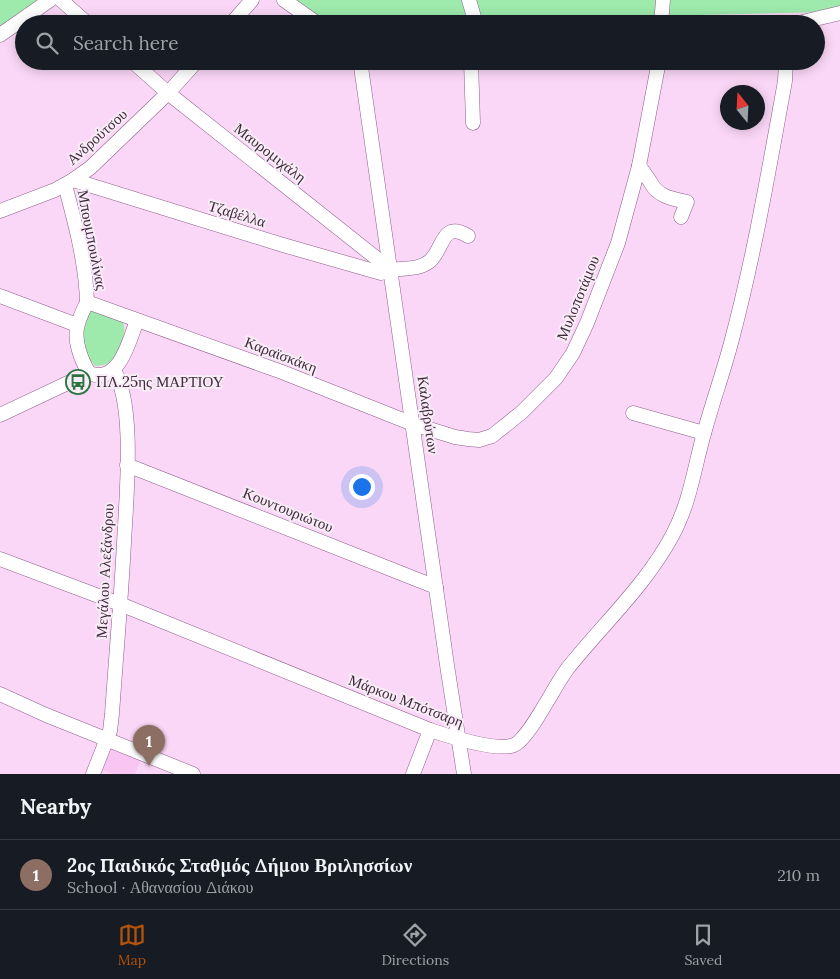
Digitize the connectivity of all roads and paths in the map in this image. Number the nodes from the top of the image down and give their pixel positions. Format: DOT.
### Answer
graph roads {
  1 [pos="50,0"];
  2 [pos="61,0"];
  3 [pos="252,0"];
  4 [pos="284,0"];
  5 [pos="470,0"];
  6 [pos="663,0"];
  7 [pos="840,12"];
  8 [pos="28,15"];
  9 [pos="78,15"];
  10 [pos="239,15"];
  11 [pos="305,15"];
  12 [pos="474,15"];
  13 [pos="662,15"];
  14 [pos="825,16"];
  15 [pos="15,24"];
  16 [pos="0,34"];
  17 [pos="142,70"];
  18 [pos="189,70"];
  19 [pos="361,70"];
  20 [pos="471,70"];
  21 [pos="657,70"];
  22 [pos="785,70"];
  23 [pos="168,93"];
  24 [pos="473,123"];
  25 [pos="639,166"];
  26 [pos="69,182"];
  27 [pos="0,211"];
  28 [pos="681,217"];
  29 [pos="468,236"];
  30 [pos="390,269"];
  31 [pos="0,296"];
  32 [pos="87,302"];
  33 [pos="137,320"];
  34 [pos="77,325"];
  35 [pos="113,369"];
  36 [pos="89,373"];
  37 [pos="633,413"];
  38 [pos="0,415"];
  39 [pos="413,424"];
  40 [pos="704,433"];
  41 [pos="127,465"];
  42 [pos="0,559"];
  43 [pos="436,587"];
  44 [pos="120,604"];
  45 [pos="0,694"];
  46 [pos="430,730"];
  47 [pos="458,739"];
  48 [pos="106,740"];
  49 [pos="93,774"];
  50 [pos="193,774"];
  51 [pos="413,774"];
  52 [pos="464,774"];
  1 -- 8 [label="street"];
  2 -- 9 [label="street"];
  3 -- 10 [label="street"];
  4 -- 11 [label="street"];
  5 -- 12 [label="street"];
  6 -- 13 [label="street"];
  7 -- 14 [label="street"];
  15 -- 16 [label="street"];
  17 -- 23 [label="street, Μαυρομιχάλη"];
  18 -- 23 [label="street, Ανδρούτσου"];
  19 -- 30 [label="street, Καλαβρύτων"];
  20 -- 24 [label="street"];
  21 -- 25 [label="street, Μυλοποτάμου"];
  22 -- 40 [label="street, Μάρκου Μπότσαρη"];
  23 -- 26 [label="street, Ανδρούτσου"];
  23 -- 30 [label="street, Μαυρομιχάλη"];
  25 -- 28 [label="street"];
  25 -- 39 [label="street, Μυλοποτάμου"];
  26 -- 27 [label="street, Ανδρούτσου"];
  26 -- 30 [label="street, Τζαβέλλα"];
  26 -- 32 [label="street, Μπουμπουλίνας"];
  29 -- 30 [label="street, Τζαβέλλα"];
  30 -- 39 [label="street, Καλαβρύτων"];
  31 -- 34 [label="street"];
  32 -- 33 [label="street, Καραϊσκάκη"];
  32 -- 34 [label="street"];
  33 -- 35 [label="street"];
  33 -- 39 [label="street, Καραϊσκάκη"];
  34 -- 36 [label="street"];
  35 -- 36 [label="street"];
  35 -- 41 [label="street, Μεγάλου Αλεξάνδρου"];
  36 -- 38 [label="street"];
  37 -- 40 [label="street"];
  39 -- 43 [label="street, Καλαβρύτων"];
  40 -- 47 [label="street, Μάρκου Μπότσαρη"];
  41 -- 43 [label="street, Κουντουριώτου"];
  41 -- 44 [label="street, Μεγάλου Αλεξάνδρου"];
  42 -- 44 [label="street, Μάρκου Μπότσαρη"];
  43 -- 47 [label="street, Καλαβρύτων"];
  44 -- 46 [label="street, Μάρκου Μπότσαρη"];
  44 -- 48 [label="street, Μεγάλου Αλεξάνδρου"];
  45 -- 48 [label="street"];
  46 -- 47 [label="street, Μάρκου Μπότσαρη"];
  46 -- 51 [label="street"];
  47 -- 52 [label="street, Καλαβρύτων"];
  48 -- 49 [label="street, Μεγάλου Αλεξάνδρου"];
  48 -- 50 [label="street"];
}
